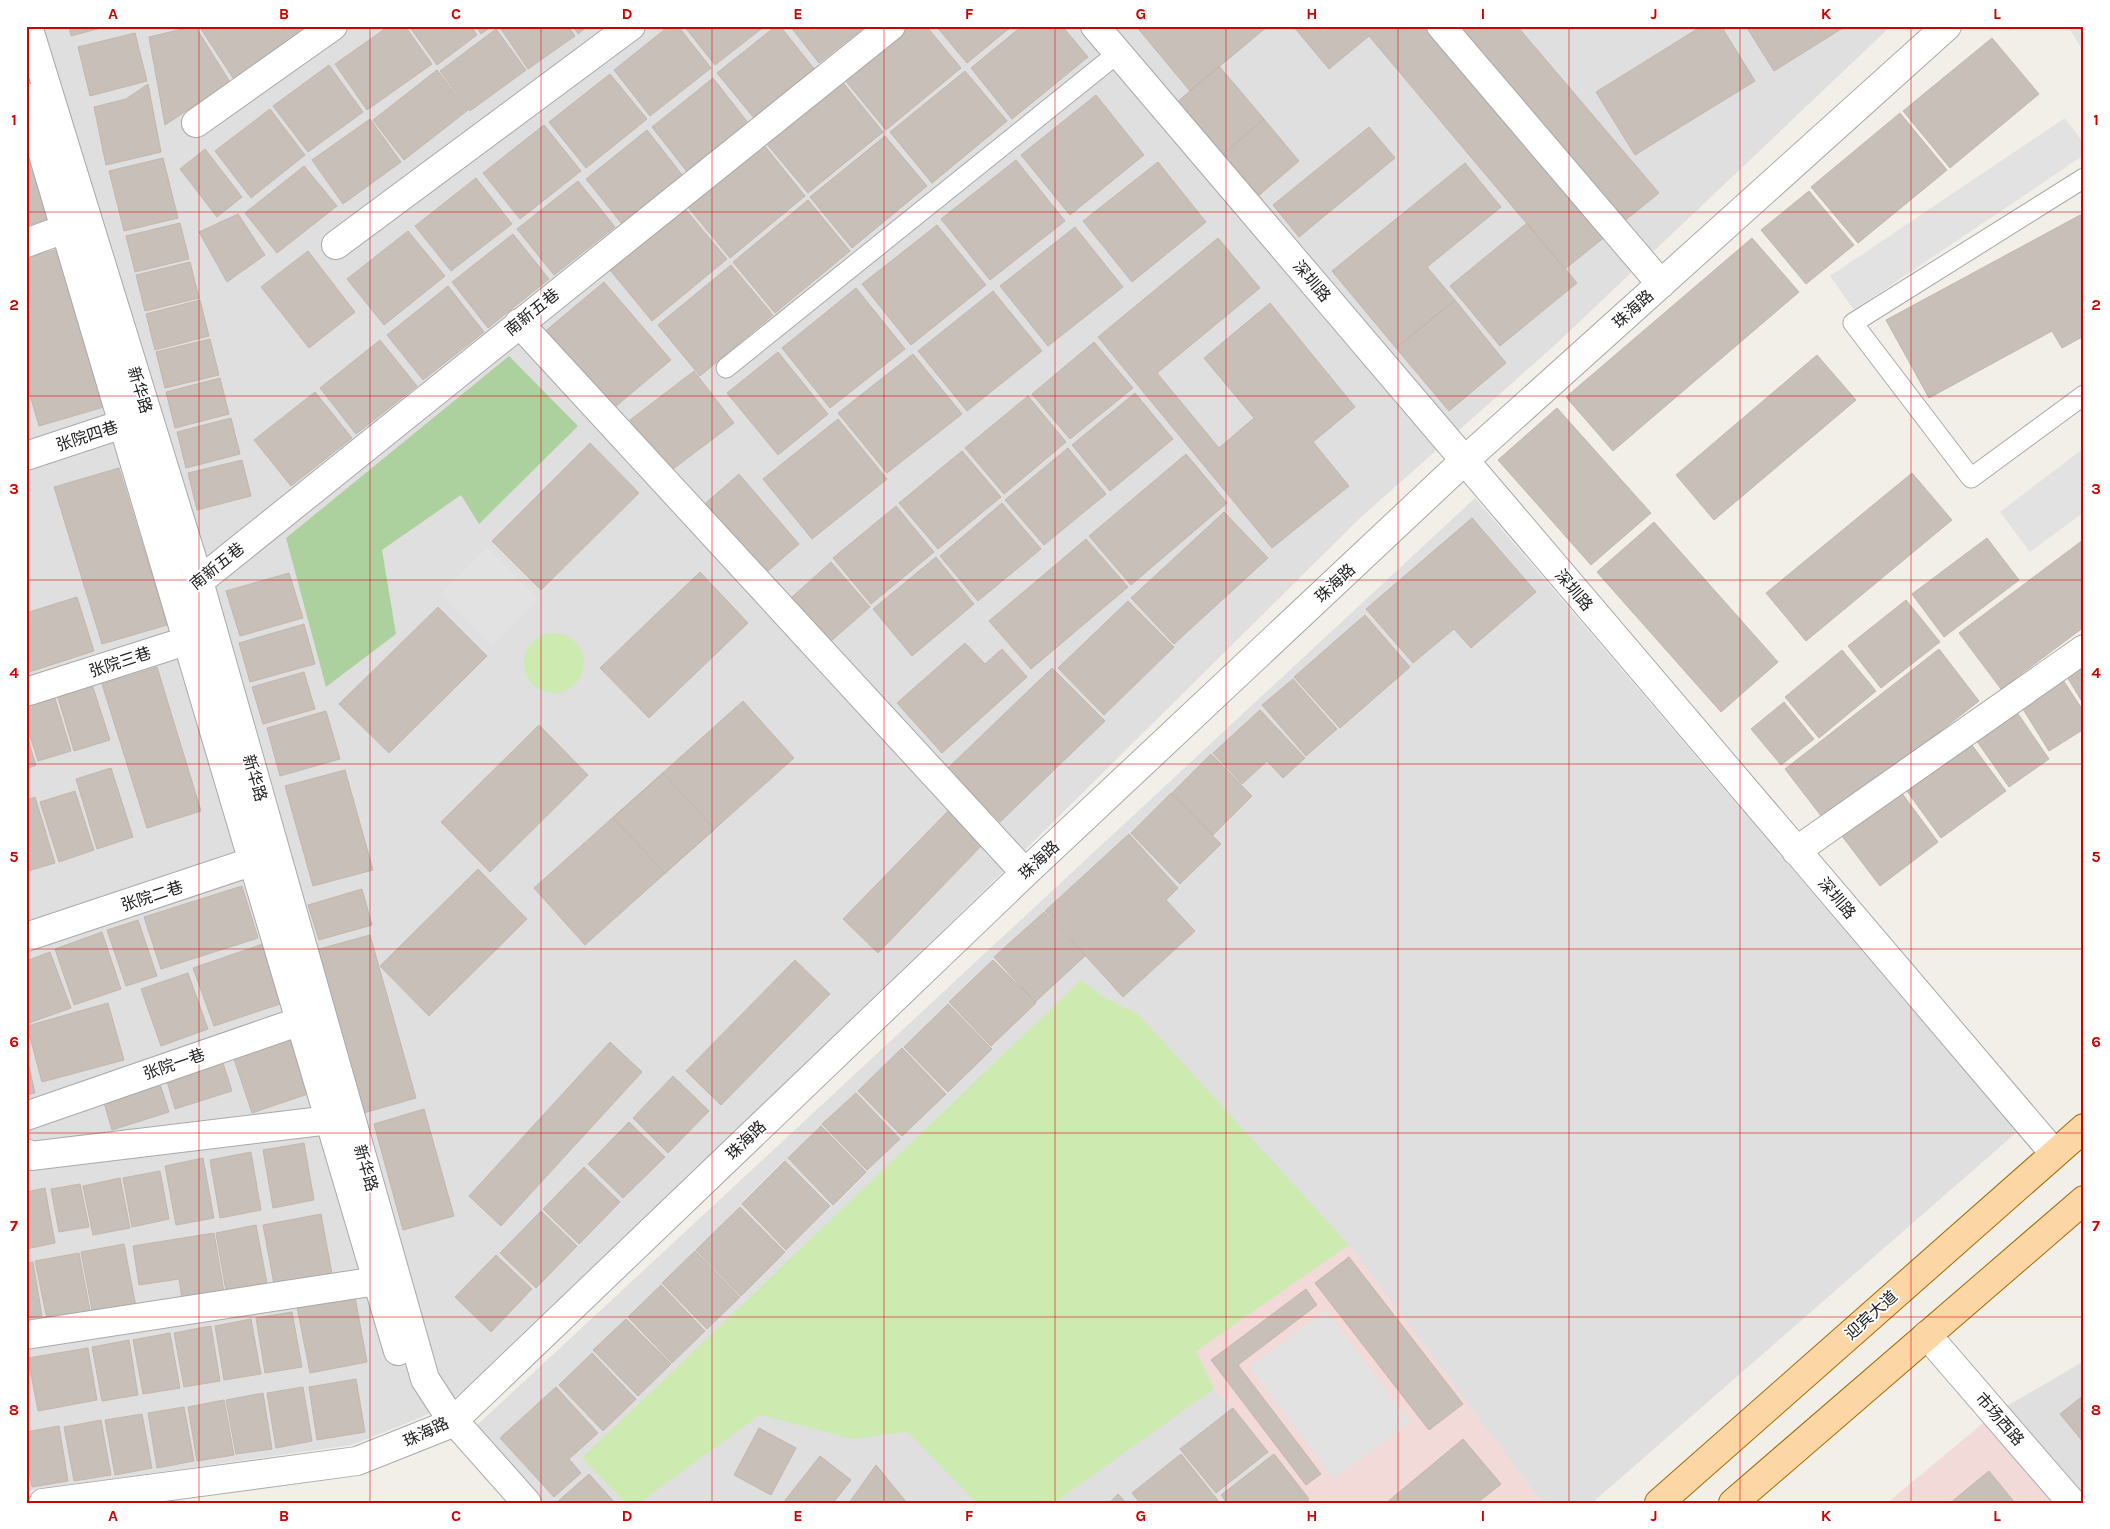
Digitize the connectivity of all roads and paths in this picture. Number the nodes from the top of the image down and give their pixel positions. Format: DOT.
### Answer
graph roads {
  1 [pos="28,26"];
  2 [pos="333,26"];
  3 [pos="631,26"];
  4 [pos="891,26"];
  5 [pos="1095,26"];
  6 [pos="1441,26"];
  7 [pos="1928,26"];
  8 [pos="1947,26"];
  9 [pos="1118,53"];
  10 [pos="26,97"];
  11 [pos="196,123"];
  12 [pos="2084,178"];
  13 [pos="77,224"];
  14 [pos="26,242"];
  15 [pos="336,245"];
  16 [pos="1658,279"];
  17 [pos="519,323"];
  18 [pos="726,368"];
  19 [pos="2084,395"];
  20 [pos="136,420"];
  21 [pos="26,456"];
  22 [pos="1461,458"];
  23 [pos="199,581"];
  24 [pos="175,600"];
  25 [pos="214,632"];
  26 [pos="188,640"];
  27 [pos="2084,649"];
  28 [pos="26,692"];
  29 [pos="1796,851"];
  30 [pos="263,853"];
  31 [pos="1017,864"];
  32 [pos="26,926"];
  33 [pos="26,937"];
  34 [pos="309,1012"];
  35 [pos="26,1104"];
  36 [pos="26,1116"];
  37 [pos="330,1120"];
  38 [pos="2084,1128"];
  39 [pos="26,1153"];
  40 [pos="2054,1153"];
  41 [pos="2084,1200"];
  42 [pos="377,1280"];
  43 [pos="1928,1335"];
  44 [pos="26,1336"];
  45 [pos="443,1420"];
  46 [pos="26,1494"];
  47 [pos="1744,1499"];
  48 [pos="43,1503"];
  49 [pos="503,1503"];
  50 [pos="527,1503"];
  51 [pos="1659,1503"];
  52 [pos="2072,1503"];
  1 -- 13 [label="street, 新华路"];
  2 -- 11 [label="street"];
  3 -- 15 [label="street"];
  4 -- 17 [label="street, 南新五巷"];
  5 -- 9 [label="street, 深圳路"];
  6 -- 16 [label="street"];
  7 -- 16 [label="street, 珠海路"];
  8 -- 16 [label="street, 珠海路"];
  9 -- 18 [label="lane"];
  9 -- 22 [label="street, 深圳路"];
  10 -- 13 [label="street, 新华路"];
  12 -- 19 [label="lane"];
  13 -- 14 [label="street"];
  13 -- 20 [label="street, 新华路"];
  16 -- 22 [label="street, 珠海路"];
  17 -- 23 [label="street, 南新五巷"];
  17 -- 31 [label="street"];
  20 -- 21 [label="street, 张院四巷"];
  20 -- 23 [label="street, 新华路"];
  20 -- 24 [label="street, 新华路"];
  22 -- 29 [label="street, 深圳路"];
  22 -- 31 [label="street, 珠海路"];
  22 -- 45 [label="street, 珠海路"];
  23 -- 24 [label="street, 南新五巷"];
  23 -- 25 [label="street, 新华路"];
  24 -- 26 [label="street, 新华路"];
  25 -- 26 [label="street, 张院三巷"];
  25 -- 30 [label="street, 新华路"];
  26 -- 28 [label="street, 张院三巷"];
  26 -- 30 [label="street, 新华路"];
  27 -- 29 [label="street"];
  29 -- 40 [label="street, 深圳路"];
  30 -- 32 [label="street, 张院二巷"];
  30 -- 33 [label="street, 张院二巷"];
  30 -- 34 [label="street, 新华路"];
  31 -- 45 [label="street, 珠海路"];
  34 -- 35 [label="street, 张院一巷"];
  34 -- 36 [label="street, 张院一巷"];
  34 -- 37 [label="street, 新华路"];
  34 -- 45 [label="street, 新华路"];
  37 -- 39 [label="street"];
  37 -- 42 [label="street, 新华路"];
  38 -- 40 [label="main road, 迎宾大道"];
  40 -- 51 [label="main road, 迎宾大道"];
  41 -- 43 [label="main road"];
  42 -- 44 [label="street"];
  42 -- 45 [label="street, 新华路"];
  43 -- 47 [label="main road"];
  43 -- 52 [label="street, 市场西路"];
  45 -- 46 [label="street, 珠海路"];
  45 -- 48 [label="street, 珠海路"];
  45 -- 49 [label="street, 新华路"];
  45 -- 50 [label="street, 新华路"];
}
